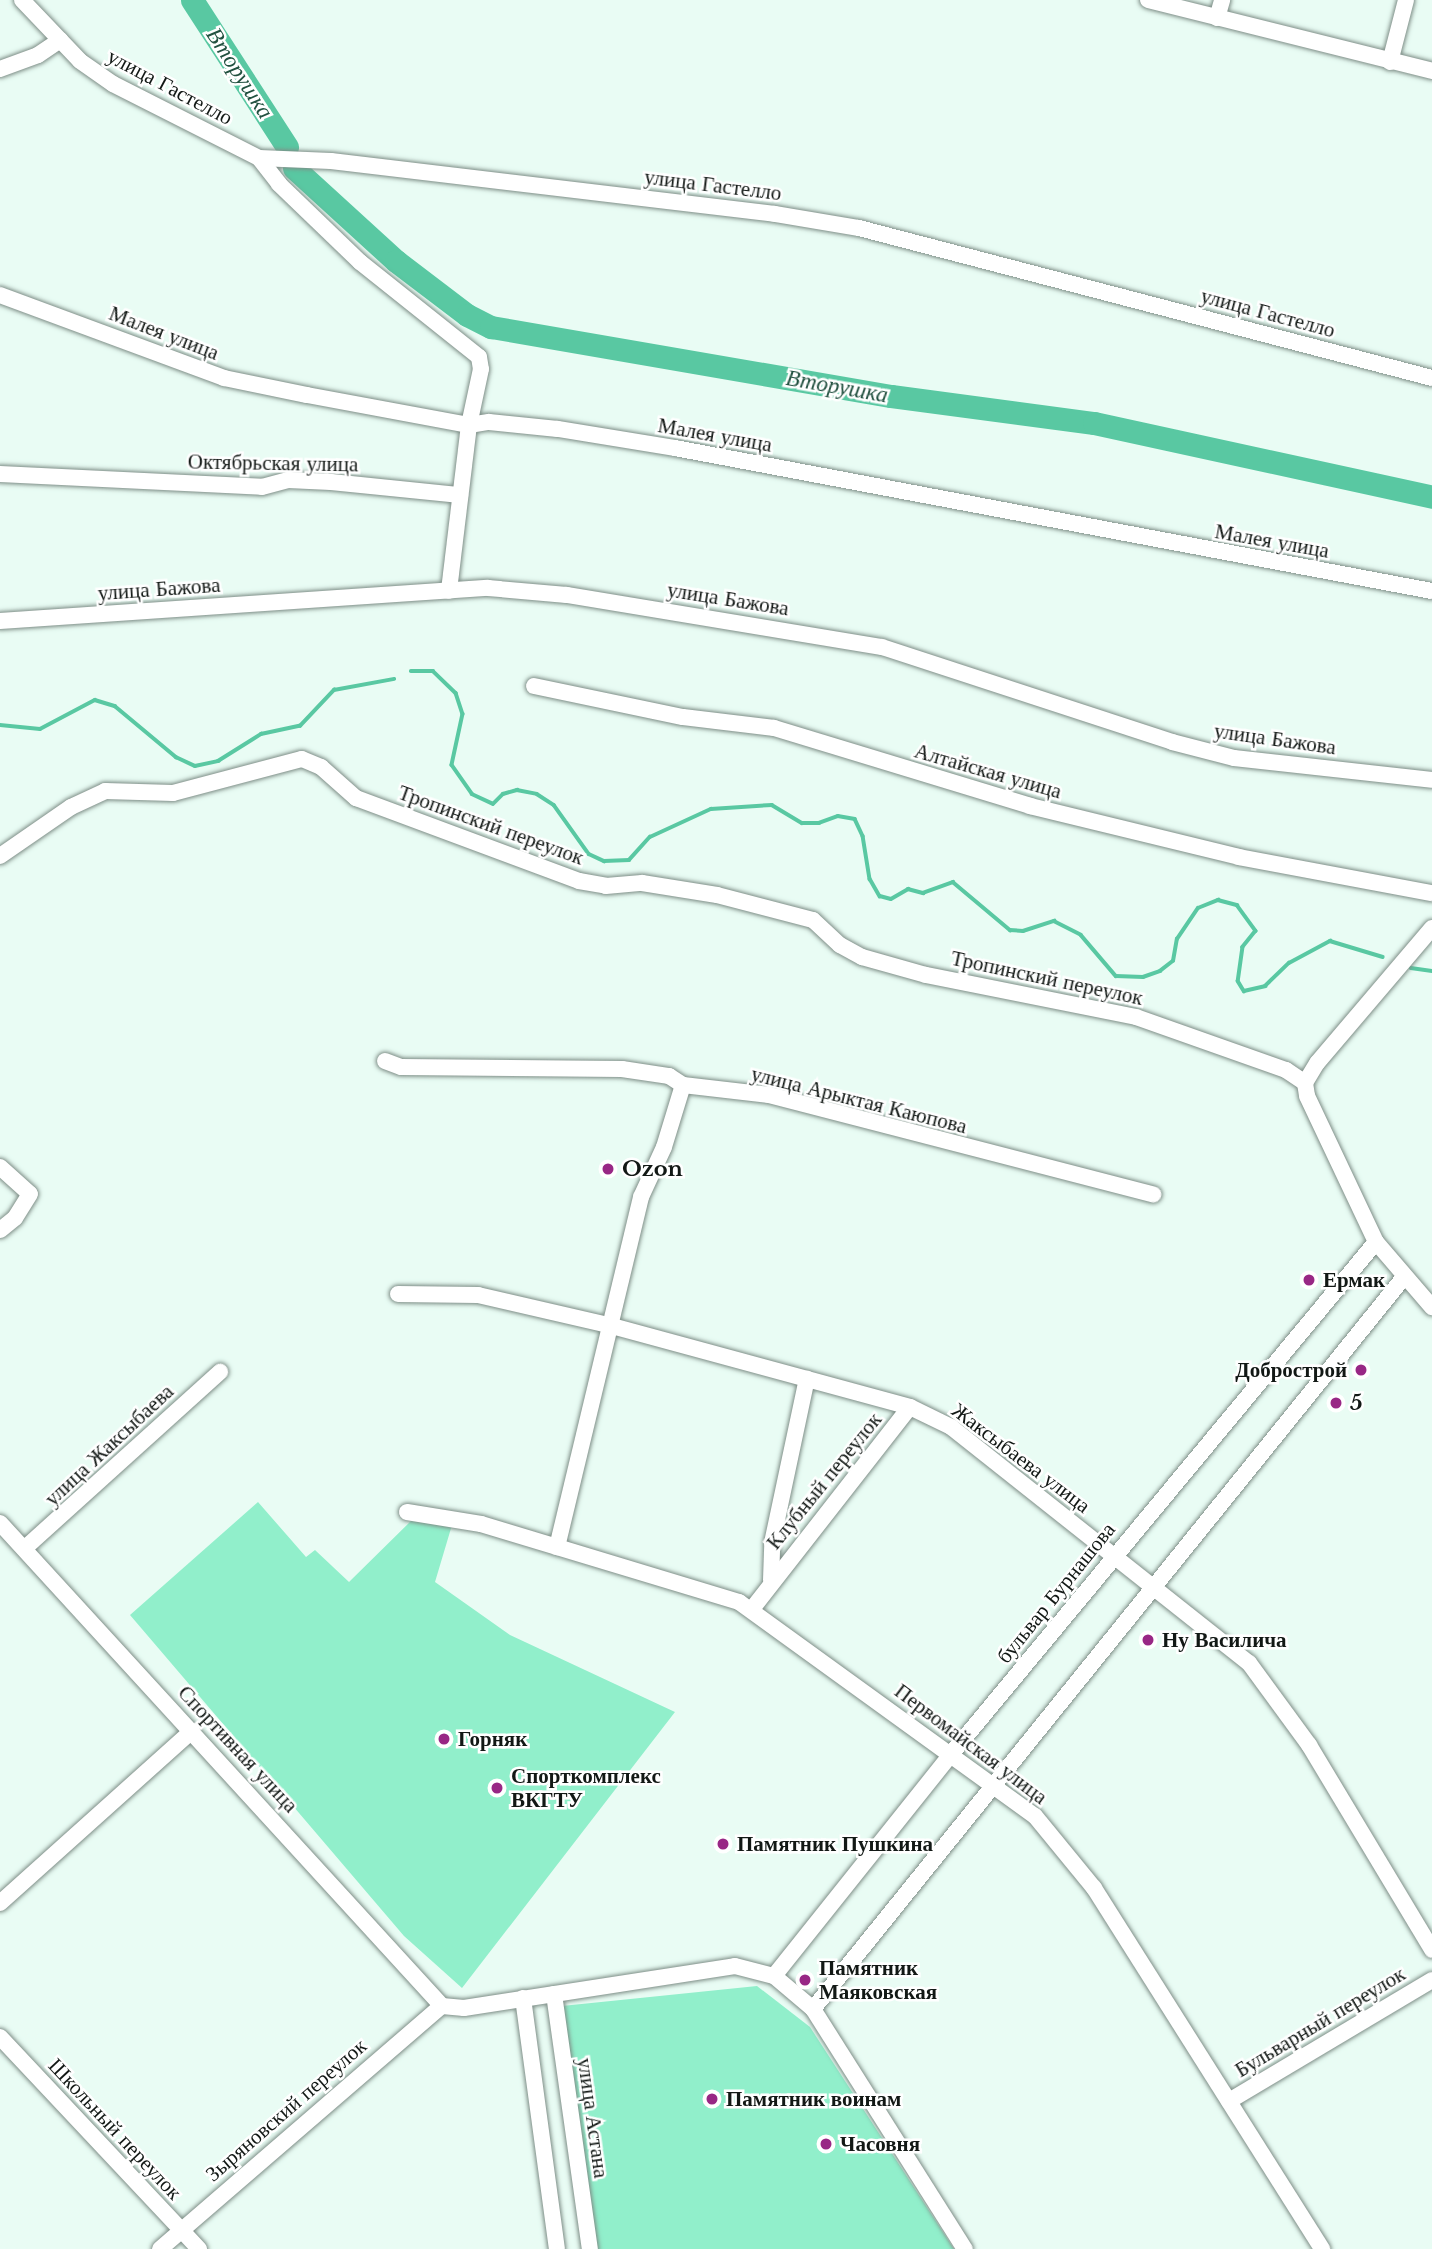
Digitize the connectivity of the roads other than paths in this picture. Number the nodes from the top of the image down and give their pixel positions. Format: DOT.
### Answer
graph roads {
  1 [pos="22,0"];
  2 [pos="1148,0"];
  3 [pos="1222,0"];
  4 [pos="1406,0"];
  5 [pos="1217,18"];
  6 [pos="60,40"];
  7 [pos="1390,62"];
  8 [pos="0,69"];
  9 [pos="1432,71"];
  10 [pos="259,158"];
  11 [pos="0,295"];
  12 [pos="1432,378"];
  13 [pos="469,425"];
  14 [pos="0,474"];
  15 [pos="460,495"];
  16 [pos="449,591"];
  17 [pos="1432,591"];
  18 [pos="0,621"];
  19 [pos="534,686"];
  20 [pos="1432,780"];
  21 [pos="0,856"];
  22 [pos="1432,893"];
  23 [pos="1432,928"];
  24 [pos="385,1061"];
  25 [pos="1306,1083"];
  26 [pos="683,1085"];
  27 [pos="0,1167"];
  28 [pos="1153,1194"];
  29 [pos="0,1230"];
  30 [pos="1376,1242"];
  31 [pos="1404,1277"];
  32 [pos="398,1294"];
  33 [pos="1432,1307"];
  34 [pos="612,1326"];
  35 [pos="220,1372"];
  36 [pos="807,1379"];
  37 [pos="910,1407"];
  38 [pos="407,1512"];
  39 [pos="0,1523"];
  40 [pos="557,1547"];
  41 [pos="25,1548"];
  42 [pos="1114,1555"];
  43 [pos="771,1580"];
  44 [pos="1153,1586"];
  45 [pos="752,1609"];
  46 [pos="192,1731"];
  47 [pos="951,1753"];
  48 [pos="995,1786"];
  49 [pos="0,1903"];
  50 [pos="1432,1950"];
  51 [pos="774,1976"];
  52 [pos="1432,1980"];
  53 [pos="554,1994"];
  54 [pos="523,1998"];
  55 [pos="442,2006"];
  56 [pos="813,2008"];
  57 [pos="0,2037"];
  58 [pos="1229,2101"];
  59 [pos="180,2230"];
  60 [pos="160,2249"];
  61 [pos="199,2249"];
  62 [pos="557,2249"];
  63 [pos="590,2249"];
  64 [pos="965,2249"];
  65 [pos="1322,2249"];
  1 -- 6 [label="street, улица Гастелло"];
  2 -- 5 [label="street"];
  3 -- 5 [label="street"];
  4 -- 7 [label="street"];
  5 -- 7 [label="street"];
  6 -- 8 [label="street"];
  6 -- 10 [label="street, улица Гастелло"];
  7 -- 9 [label="street"];
  10 -- 12 [label="street, улица Гастелло"];
  10 -- 13 [label="street"];
  11 -- 13 [label="street, Малея улица"];
  13 -- 15 [label="street"];
  13 -- 17 [label="street, Малея улица"];
  14 -- 15 [label="street, Октябрьская улица"];
  15 -- 16 [label="street"];
  16 -- 18 [label="street, улица Бажова"];
  16 -- 20 [label="street, улица Бажова"];
  19 -- 22 [label="street, Алтайская улица"];
  21 -- 25 [label="street, Тропинский переулок"];
  23 -- 25 [label="street"];
  24 -- 26 [label="street, улица Арыктая Каюпова"];
  25 -- 30 [label="street"];
  26 -- 28 [label="street, улица Арыктая Каюпова"];
  26 -- 34 [label="street"];
  27 -- 29 [label="street"];
  30 -- 31 [label="street"];
  30 -- 42 [label="street, бульвар Бурнашова"];
  31 -- 33 [label="street"];
  31 -- 44 [label="street"];
  32 -- 34 [label="street, Жаксыбаева улица"];
  34 -- 36 [label="street, Жаксыбаева улица"];
  34 -- 40 [label="street"];
  35 -- 41 [label="street, улица Жаксыбаева"];
  36 -- 37 [label="street, Жаксыбаева улица"];
  36 -- 43 [label="street, Клубный переулок"];
  37 -- 42 [label="street, Жаксыбаева улица"];
  37 -- 43 [label="street, Клубный переулок"];
  38 -- 40 [label="street, Первомайская улица"];
  39 -- 41 [label="street, Спортивная улица"];
  40 -- 45 [label="street, Первомайская улица"];
  41 -- 46 [label="street, Спортивная улица"];
  42 -- 44 [label="street, Жаксыбаева улица"];
  42 -- 47 [label="street, бульвар Бурнашова"];
  43 -- 45 [label="street, Клубный переулок"];
  44 -- 48 [label="street"];
  44 -- 50 [label="street, Жаксыбаева улица"];
  45 -- 47 [label="street, Первомайская улица"];
  46 -- 49 [label="street"];
  46 -- 55 [label="street, Спортивная улица"];
  47 -- 48 [label="street, Первомайская улица"];
  47 -- 51 [label="street, бульвар Бурнашова"];
  48 -- 56 [label="street"];
  48 -- 58 [label="street, Первомайская улица"];
  51 -- 53 [label="street"];
  51 -- 56 [label="street"];
  52 -- 58 [label="street, Бульварный переулок"];
  53 -- 54 [label="street"];
  53 -- 63 [label="street, улица Астана"];
  54 -- 55 [label="street"];
  54 -- 62 [label="street"];
  55 -- 59 [label="street, Зыряновский переулок"];
  56 -- 64 [label="street"];
  57 -- 59 [label="street, Школьный переулок"];
  58 -- 65 [label="street, Первомайская улица"];
  59 -- 60 [label="street, Зыряновский переулок"];
  59 -- 61 [label="street, Школьный переулок"];
}
